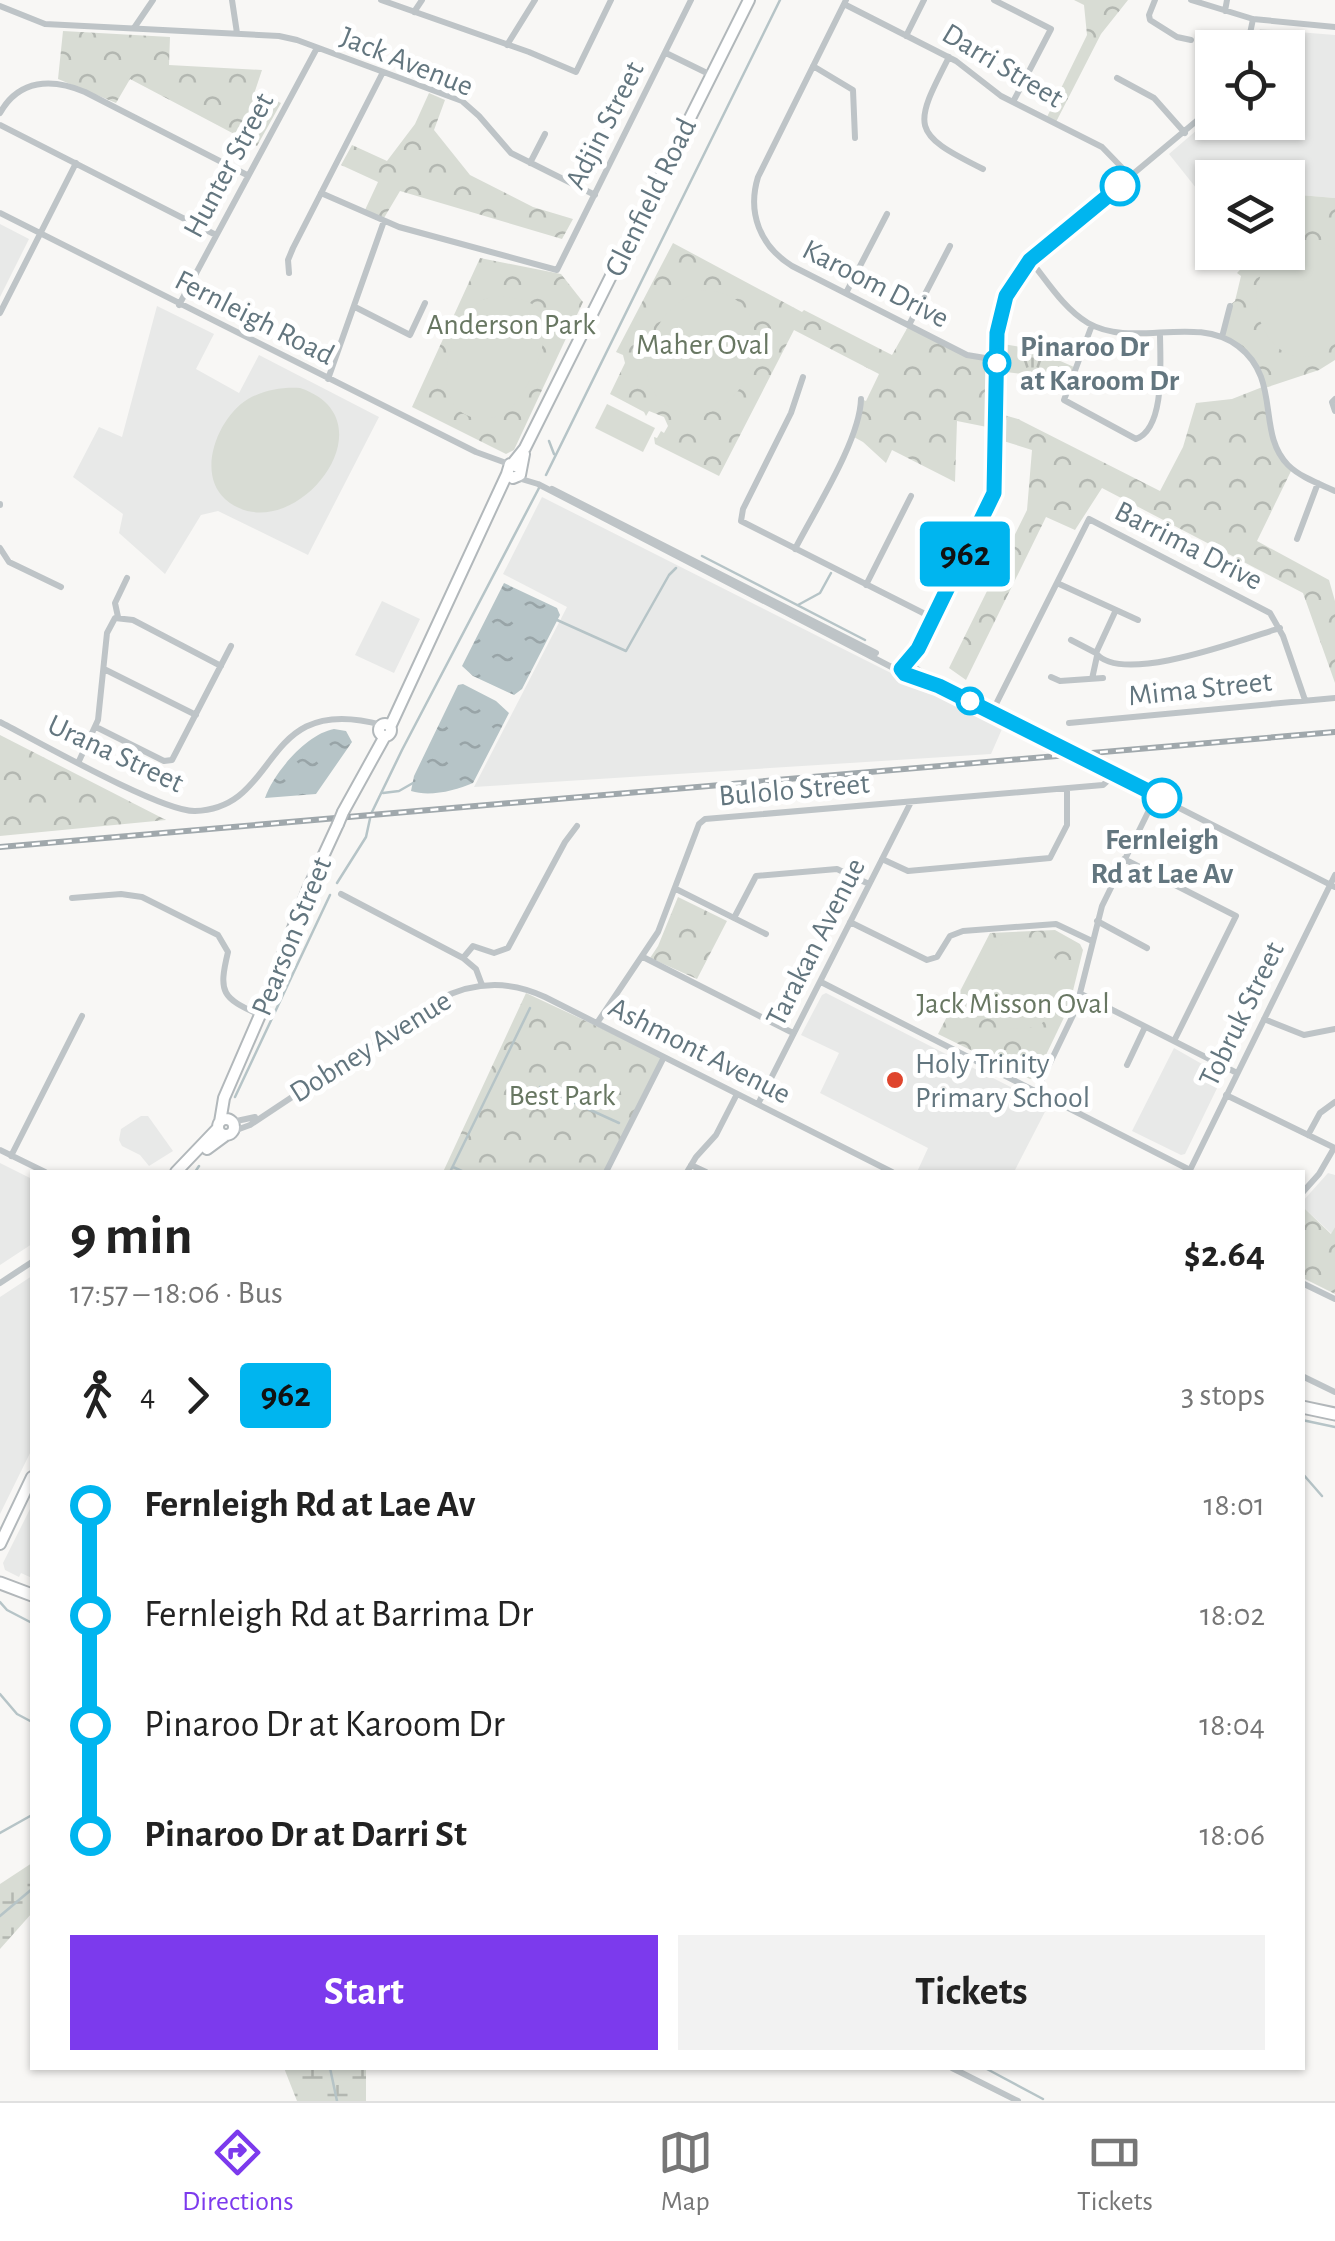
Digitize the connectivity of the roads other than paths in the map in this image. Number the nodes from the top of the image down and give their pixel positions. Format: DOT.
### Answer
graph roads {
  1 [pos="152,0"];
  2 [pos="232,0"];
  3 [pos="380,0"];
  4 [pos="422,0"];
  5 [pos="536,0"];
  6 [pos="612,0"];
  7 [pos="692,0"];
  8 [pos="749,0"];
  9 [pos="924,0"];
  10 [pos="994,0"];
  11 [pos="1155,0"];
  12 [pos="1191,0"];
  13 [pos="1227,0"];
  14 [pos="845,2"];
  15 [pos="0,6"];
  16 [pos="414,12"];
  17 [pos="1225,12"];
  18 [pos="1253,19"];
  19 [pos="1335,27"];
  20 [pos="134,29"];
  21 [pos="1251,30"];
  22 [pos="236,34"];
  23 [pos="906,36"];
  24 [pos="1191,40"];
  25 [pos="507,45"];
  26 [pos="316,48"];
  27 [pos="666,52"];
  28 [pos="948,57"];
  29 [pos="814,66"];
  30 [pos="383,72"];
  31 [pos="711,75"];
  32 [pos="1117,78"];
  33 [pos="1013,102"];
  34 [pos="0,114"];
  35 [pos="1195,124"];
  36 [pos="0,125"];
  37 [pos="1185,133"];
  38 [pos="545,134"];
  39 [pos="855,138"];
  40 [pos="76,164"];
  41 [pos="530,164"];
  42 [pos="982,169"];
  43 [pos="248,176"];
  44 [pos="1131,177"];
  45 [pos="321,193"];
  46 [pos="594,195"];
  47 [pos="0,213"];
  48 [pos="887,214"];
  49 [pos="384,221"];
  50 [pos="40,234"];
  51 [pos="216,235"];
  52 [pos="950,246"];
  53 [pos="1030,260"];
  54 [pos="289,274"];
  55 [pos="846,293"];
  56 [pos="179,304"];
  57 [pos="425,304"];
  58 [pos="1230,306"];
  59 [pos="355,308"];
  60 [pos="0,313"];
  61 [pos="909,325"];
  62 [pos="1092,325"];
  63 [pos="1160,332"];
  64 [pos="1222,337"];
  65 [pos="997,360"];
  66 [pos="803,377"];
  67 [pos="328,379"];
  68 [pos="861,399"];
  69 [pos="1335,399"];
  70 [pos="1335,411"];
  71 [pos="514,471"];
  72 [pos="1318,483"];
  73 [pos="1335,492"];
  74 [pos="911,496"];
  75 [pos="1297,538"];
  76 [pos="1,546"];
  77 [pos="795,549"];
  78 [pos="127,578"];
  79 [pos="1057,583"];
  80 [pos="866,585"];
  81 [pos="61,587"];
  82 [pos="1115,612"];
  83 [pos="118,617"];
  84 [pos="933,618"];
  85 [pos="1138,620"];
  86 [pos="1280,628"];
  87 [pos="1071,640"];
  88 [pos="231,646"];
  89 [pos="1096,654"];
  90 [pos="911,663"];
  91 [pos="221,666"];
  92 [pos="104,669"];
  93 [pos="906,674"];
  94 [pos="1051,677"];
  95 [pos="1103,678"];
  96 [pos="1092,679"];
  97 [pos="939,686"];
  98 [pos="1335,698"];
  99 [pos="1304,700"];
  100 [pos="992,712"];
  101 [pos="196,714"];
  102 [pos="0,722"];
  103 [pos="1069,722"];
  104 [pos="96,727"];
  105 [pos="383,729"];
  106 [pos="79,761"];
  107 [pos="1114,775"];
  108 [pos="1068,789"];
  109 [pos="1156,796"];
  110 [pos="912,802"];
  111 [pos="577,826"];
  112 [pos="882,858"];
  113 [pos="1124,859"];
  114 [pos="1335,875"];
  115 [pos="869,884"];
  116 [pos="1333,886"];
  117 [pos="676,889"];
  118 [pos="341,894"];
  119 [pos="72,898"];
  120 [pos="734,918"];
  121 [pos="1097,921"];
  122 [pos="850,922"];
  123 [pos="766,934"];
  124 [pos="1092,941"];
  125 [pos="1147,948"];
  126 [pos="644,957"];
  127 [pos="463,958"];
  128 [pos="821,982"];
  129 [pos="482,985"];
  130 [pos="1081,994"];
  131 [pos="260,1015"];
  132 [pos="82,1016"];
  133 [pos="1264,1019"];
  134 [pos="597,1023"];
  135 [pos="1145,1026"];
  136 [pos="1335,1029"];
  137 [pos="794,1033"];
  138 [pos="1174,1041"];
  139 [pos="664,1057"];
  140 [pos="1127,1065"];
  141 [pos="1237,1072"];
  142 [pos="1036,1092"];
  143 [pos="737,1093"];
  144 [pos="1226,1094"];
  145 [pos="1335,1102"];
  146 [pos="758,1104"];
  147 [pos="226,1126"];
  148 [pos="1308,1135"];
  149 [pos="1335,1148"];
  150 [pos="0,1150"];
  151 [pos="12,1156"];
  152 [pos="689,1169"];
  153 [pos="41,1170"];
  154 [pos="182,1170"];
  155 [pos="607,1170"];
  156 [pos="887,1170"];
  157 [pos="1188,1170"];
  158 [pos="1190,1170"];
  159 [pos="1305,1190"];
  160 [pos="30,1263"];
  161 [pos="0,1283"];
  162 [pos="1305,1284"];
  163 [pos="1335,1299"];
  164 [pos="1305,1377"];
  165 [pos="1335,1392"];
  166 [pos="1305,1408"];
  167 [pos="1335,1414"];
  168 [pos="30,1482"];
  169 [pos="1,1540"];
  170 [pos="0,1573"];
  171 [pos="0,1584"];
  172 [pos="27,1592"];
  173 [pos="956,2070"];
  174 [pos="1018,2101"];
  1 -- 20 [label="street"];
  2 -- 22 [label="street"];
  3 -- 16 [label="street"];
  4 -- 16 [label="street"];
  5 -- 25 [label="street"];
  6 -- 25 [label="street"];
  7 -- 27 [label="street, Adjin Street"];
  8 -- 31 [label="main road, Glenfield Road"];
  9 -- 23 [label="street"];
  10 -- 33 [label="street"];
  11 -- 24 [label="street"];
  12 -- 17 [label="street"];
  13 -- 17 [label="street"];
  14 -- 23 [label="street, Darri Street"];
  14 -- 29 [label="street, Karoom Drive"];
  15 -- 20 [label="street, Jack Avenue"];
  16 -- 25 [label="street"];
  17 -- 18 [label="street"];
  18 -- 19 [label="street"];
  18 -- 21 [label="street"];
  20 -- 22 [label="street, Jack Avenue"];
  22 -- 26 [label="street, Jack Avenue"];
  23 -- 28 [label="street, Darri Street"];
  26 -- 30 [label="street, Jack Avenue"];
  26 -- 43 [label="street, Hunter Street"];
  27 -- 31 [label="street"];
  27 -- 46 [label="street, Adjin Street"];
  28 -- 33 [label="street, Darri Street"];
  28 -- 42 [label="street"];
  29 -- 39 [label="street"];
  29 -- 55 [label="street, Karoom Drive"];
  30 -- 41 [label="street, Jack Avenue"];
  30 -- 45 [label="street"];
  31 -- 71 [label="main road, Glenfield Road"];
  32 -- 37 [label="street"];
  33 -- 44 [label="street, Darri Street"];
  34 -- 43 [label="street"];
  35 -- 37 [label="street"];
  36 -- 40 [label="street"];
  37 -- 44 [label="street"];
  38 -- 41 [label="street"];
  40 -- 50 [label="street"];
  40 -- 51 [label="street"];
  41 -- 46 [label="street, Jack Avenue"];
  43 -- 51 [label="street, Hunter Street"];
  44 -- 53 [label="street"];
  45 -- 49 [label="street"];
  45 -- 54 [label="street"];
  46 -- 49 [label="street, Adjin Street"];
  47 -- 50 [label="street, Fernleigh Road"];
  48 -- 55 [label="street"];
  49 -- 59 [label="street"];
  50 -- 56 [label="street, Fernleigh Road"];
  50 -- 60 [label="street"];
  51 -- 56 [label="street, Hunter Street"];
  52 -- 61 [label="street"];
  53 -- 62 [label="street"];
  53 -- 65 [label="street"];
  55 -- 61 [label="street, Karoom Drive"];
  56 -- 67 [label="street, Fernleigh Road"];
  57 -- 59 [label="street"];
  58 -- 64 [label="street"];
  59 -- 67 [label="street"];
  61 -- 65 [label="street, Karoom Drive"];
  62 -- 63 [label="street"];
  62 -- 63 [label="street"];
  63 -- 64 [label="street"];
  64 -- 72 [label="street"];
  65 -- 84 [label="street"];
  66 -- 77 [label="street"];
  67 -- 71 [label="street, Fernleigh Road"];
  68 -- 77 [label="street"];
  69 -- 70 [label="street"];
  71 -- 90 [label="street, Fernleigh Road"];
  71 -- 93 [label="street, Fernleigh Road"];
  71 -- 105 [label="main road, Pearson Street"];
  72 -- 73 [label="street"];
  72 -- 75 [label="street"];
  74 -- 80 [label="street"];
  76 -- 81 [label="street"];
  77 -- 80 [label="street"];
  78 -- 83 [label="street"];
  79 -- 82 [label="street"];
  79 -- 86 [label="street, Barrima Drive"];
  79 -- 100 [label="street, Barrima Drive"];
  80 -- 84 [label="street"];
  82 -- 85 [label="street"];
  82 -- 89 [label="street"];
  83 -- 91 [label="street"];
  83 -- 92 [label="street"];
  84 -- 90 [label="street"];
  86 -- 89 [label="street"];
  86 -- 99 [label="street, Barrima Drive"];
  87 -- 89 [label="street"];
  88 -- 91 [label="street"];
  89 -- 96 [label="street"];
  90 -- 93 [label="street"];
  90 -- 93 [label="street"];
  90 -- 97 [label="street, Fernleigh Road"];
  91 -- 101 [label="street"];
  92 -- 101 [label="street"];
  92 -- 104 [label="street"];
  93 -- 97 [label="street, Fernleigh Road"];
  94 -- 96 [label="street"];
  95 -- 96 [label="street"];
  97 -- 100 [label="street, Fernleigh Road"];
  98 -- 99 [label="street, Mima Street"];
  99 -- 103 [label="street, Mima Street"];
  100 -- 107 [label="street, Fernleigh Road"];
  101 -- 104 [label="street"];
  102 -- 106 [label="street, Urana Street"];
  104 -- 106 [label="street"];
  105 -- 106 [label="street, Urana Street"];
  105 -- 131 [label="main road, Pearson Street"];
  107 -- 108 [label="street, Bulolo Street"];
  107 -- 109 [label="street, Fernleigh Road"];
  108 -- 110 [label="street, Bulolo Street"];
  108 -- 112 [label="street"];
  109 -- 113 [label="street"];
  109 -- 116 [label="street, Fernleigh Road"];
  110 -- 112 [label="street, Tarakan Avenue"];
  110 -- 117 [label="street, Bulolo Street"];
  111 -- 127 [label="street"];
  112 -- 115 [label="street, Tarakan Avenue"];
  113 -- 121 [label="street"];
  113 -- 138 [label="street"];
  114 -- 116 [label="street, Tobruk Street"];
  115 -- 120 [label="street"];
  115 -- 122 [label="street, Tarakan Avenue"];
  116 -- 133 [label="street, Tobruk Street"];
  117 -- 120 [label="street"];
  117 -- 126 [label="street, Bulolo Street"];
  118 -- 127 [label="street"];
  119 -- 131 [label="street"];
  120 -- 123 [label="street"];
  121 -- 124 [label="street"];
  121 -- 125 [label="street"];
  122 -- 124 [label="street"];
  122 -- 128 [label="street, Tarakan Avenue"];
  124 -- 130 [label="street"];
  126 -- 134 [label="street, Bulolo Street"];
  126 -- 137 [label="street"];
  127 -- 129 [label="street"];
  128 -- 137 [label="street, Tarakan Avenue"];
  128 -- 142 [label="street"];
  129 -- 134 [label="street, Ashmont Avenue"];
  129 -- 147 [label="street, Dobney Avenue"];
  130 -- 135 [label="street"];
  130 -- 142 [label="street"];
  131 -- 147 [label="main road, Pearson Street"];
  132 -- 151 [label="street"];
  133 -- 136 [label="street"];
  133 -- 141 [label="street, Tobruk Street"];
  134 -- 139 [label="street, Ashmont Avenue"];
  135 -- 138 [label="street"];
  135 -- 140 [label="street"];
  137 -- 146 [label="street, Tarakan Avenue"];
  138 -- 141 [label="street"];
  139 -- 143 [label="street, Ashmont Avenue"];
  139 -- 155 [label="street"];
  141 -- 144 [label="street, Tobruk Street"];
  142 -- 157 [label="street"];
  143 -- 146 [label="street, Ashmont Avenue"];
  143 -- 152 [label="street"];
  144 -- 148 [label="street"];
  144 -- 158 [label="street, Tobruk Street"];
  145 -- 148 [label="street"];
  146 -- 156 [label="street, Ashmont Avenue"];
  147 -- 154 [label="main road, Dobney Avenue"];
  148 -- 149 [label="street"];
  149 -- 159 [label="street"];
  150 -- 151 [label="street"];
  151 -- 153 [label="street"];
  160 -- 161 [label="street"];
  162 -- 163 [label="street"];
  164 -- 165 [label="street"];
  166 -- 167 [label="highway"];
  168 -- 169 [label="main road"];
  170 -- 172 [label="highway"];
  171 -- 172 [label="highway"];
  173 -- 174 [label="street"];
}
